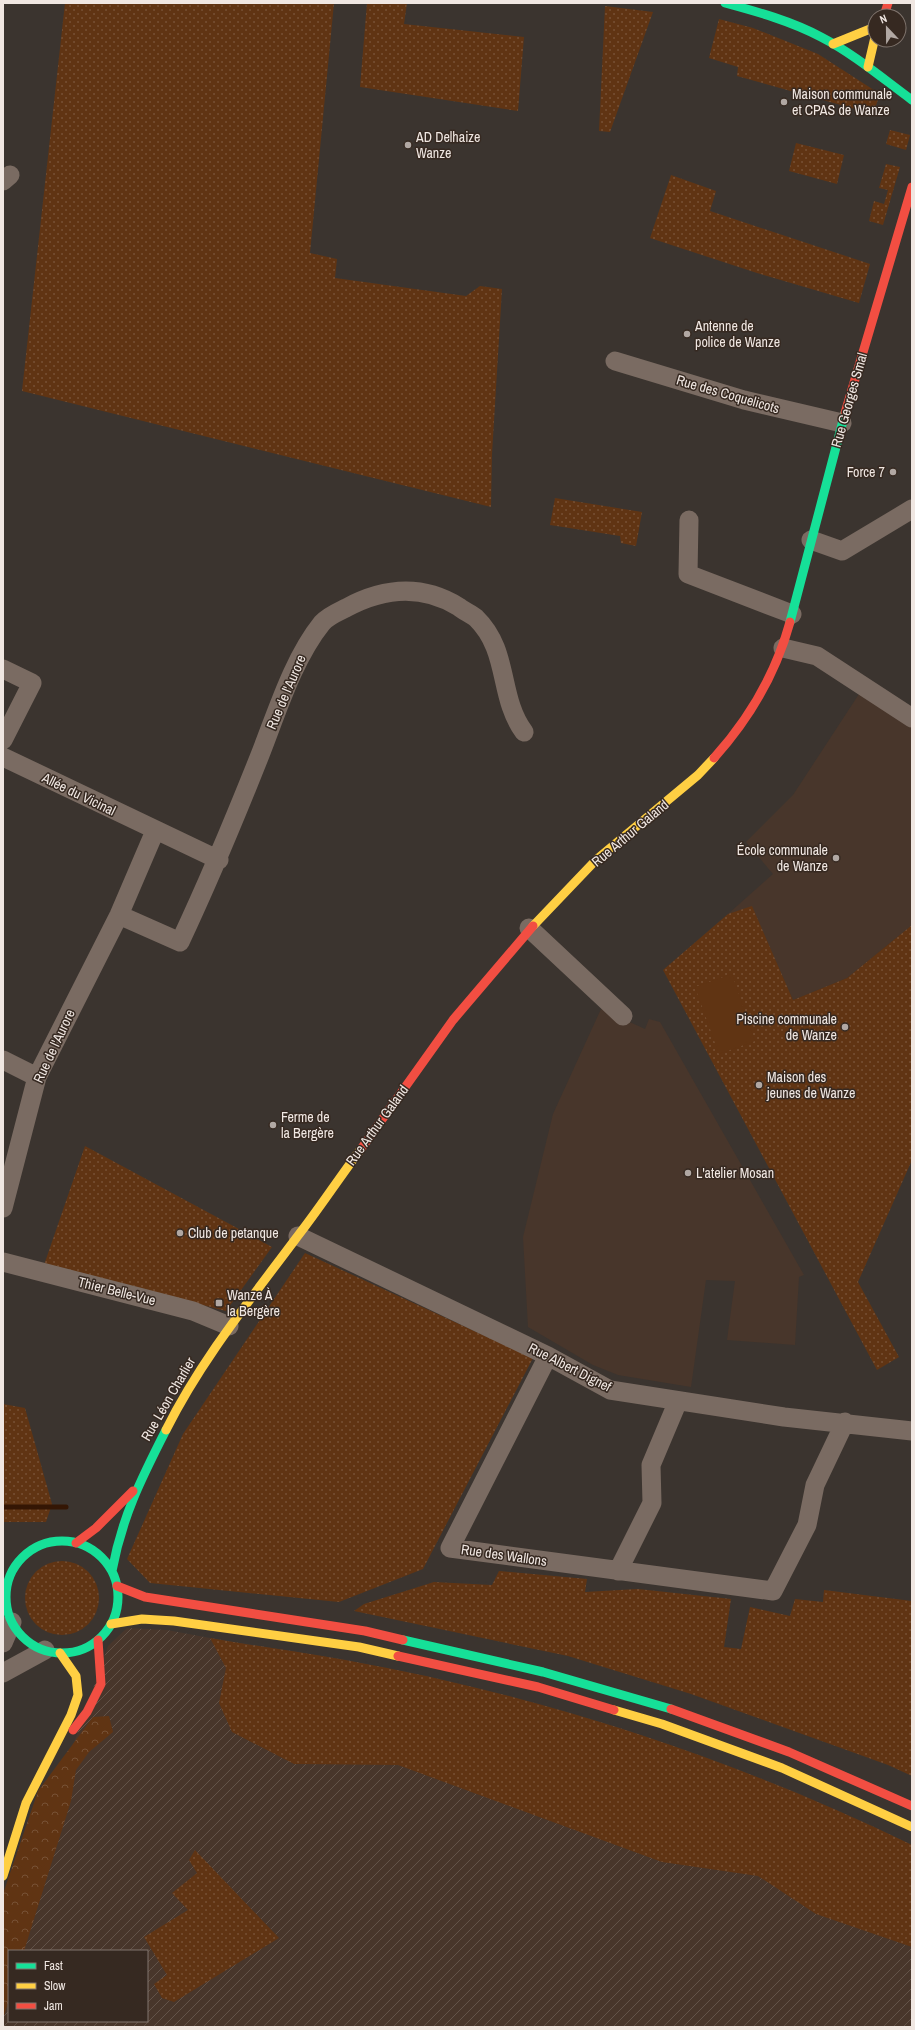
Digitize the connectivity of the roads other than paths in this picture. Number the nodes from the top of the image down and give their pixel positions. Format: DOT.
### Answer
graph roads {
  1 [pos="725,3"];
  2 [pos="867,31"];
  3 [pos="833,44"];
  4 [pos="873,48"];
  5 [pos="868,68"];
  6 [pos="912,100"];
  7 [pos="912,187"];
  8 [pos="615,361"];
  9 [pos="842,423"];
  10 [pos="912,509"];
  11 [pos="689,520"];
  12 [pos="811,540"];
  13 [pos="792,614"];
  14 [pos="783,648"];
  15 [pos="3,669"];
  16 [pos="912,718"];
  17 [pos="524,732"];
  18 [pos="731,739"];
  19 [pos="3,743"];
  20 [pos="155,831"];
  21 [pos="219,860"];
  22 [pos="119,915"];
  23 [pos="529,928"];
  24 [pos="623,1016"];
  25 [pos="3,1060"];
  26 [pos="37,1078"];
  27 [pos="3,1208"];
  28 [pos="298,1236"];
  29 [pos="3,1262"];
  30 [pos="229,1326"];
  31 [pos="548,1356"];
  32 [pos="678,1401"];
  33 [pos="844,1422"];
  34 [pos="912,1431"];
  35 [pos="136,1488"];
  36 [pos="76,1543"];
  37 [pos="14,1568"];
  38 [pos="3,1569"];
  39 [pos="112,1571"];
  40 [pos="618,1571"];
  41 [pos="117,1586"];
  42 [pos="5,1603"];
  43 [pos="12,1622"];
  44 [pos="111,1624"];
  45 [pos="98,1640"];
  46 [pos="3,1643"];
  47 [pos="53,1652"];
  48 [pos="3,1673"];
  49 [pos="51,1755"];
  50 [pos="912,1806"];
  51 [pos="912,1826"];
  52 [pos="3,1876"];
  1 -- 3 [label="main road"];
  2 -- 3 [label="main road"];
  3 -- 5 [label="main road"];
  4 -- 5 [label="main road"];
  5 -- 6 [label="main road"];
  7 -- 9 [label="main road, Rue Georges Smal"];
  8 -- 9 [label="street, Rue des Coquelicots"];
  9 -- 12 [label="main road, Rue Georges Smal"];
  10 -- 12 [label="street"];
  11 -- 13 [label="street"];
  12 -- 13 [label="main road, Rue Georges Smal"];
  13 -- 14 [label="main road, Rue Georges Smal"];
  14 -- 16 [label="street"];
  14 -- 18 [label="main road, Rue Georges Smal"];
  15 -- 19 [label="street, Allée du Vicinal"];
  17 -- 21 [label="street, Rue de l'Aurore"];
  18 -- 23 [label="main road, Rue Arthur Galand"];
  19 -- 20 [label="street, Allée du Vicinal"];
  20 -- 21 [label="street, Allée du Vicinal"];
  20 -- 22 [label="street, Rue de l'Aurore"];
  21 -- 22 [label="street, Rue de l'Aurore"];
  22 -- 26 [label="street, Rue de l'Aurore"];
  23 -- 24 [label="street"];
  23 -- 28 [label="main road, Rue Arthur Galand"];
  25 -- 26 [label="street"];
  26 -- 27 [label="street, Rue de l'Aurore"];
  28 -- 30 [label="main road, Rue Arthur Galand"];
  28 -- 31 [label="street, Rue Albert Dignef"];
  29 -- 30 [label="street, Thier Belle-Vue"];
  30 -- 35 [label="main road, Rue Léon Charlier"];
  31 -- 32 [label="street, Rue Albert Dignef"];
  31 -- 40 [label="street, Rue des Wallons"];
  32 -- 33 [label="street, Rue Albert Dignef"];
  32 -- 40 [label="street"];
  33 -- 34 [label="street, Rue Albert Dignef"];
  33 -- 40 [label="street, Rue des Wallons"];
  35 -- 36 [label="main road, Rue Léon Charlier"];
  35 -- 39 [label="main road, Rue Léon Charlier"];
  36 -- 37 [label="main road"];
  36 -- 39 [label="main road"];
  37 -- 38 [label="main road"];
  37 -- 42 [label="main road"];
  39 -- 41 [label="main road"];
  41 -- 44 [label="main road"];
  41 -- 50 [label="main road"];
  42 -- 43 [label="main road"];
  43 -- 46 [label="street"];
  43 -- 47 [label="main road"];
  44 -- 45 [label="main road"];
  44 -- 51 [label="main road"];
  45 -- 47 [label="main road"];
  45 -- 49 [label="main road"];
  47 -- 48 [label="street"];
  47 -- 49 [label="main road"];
  49 -- 52 [label="main road"];
}
